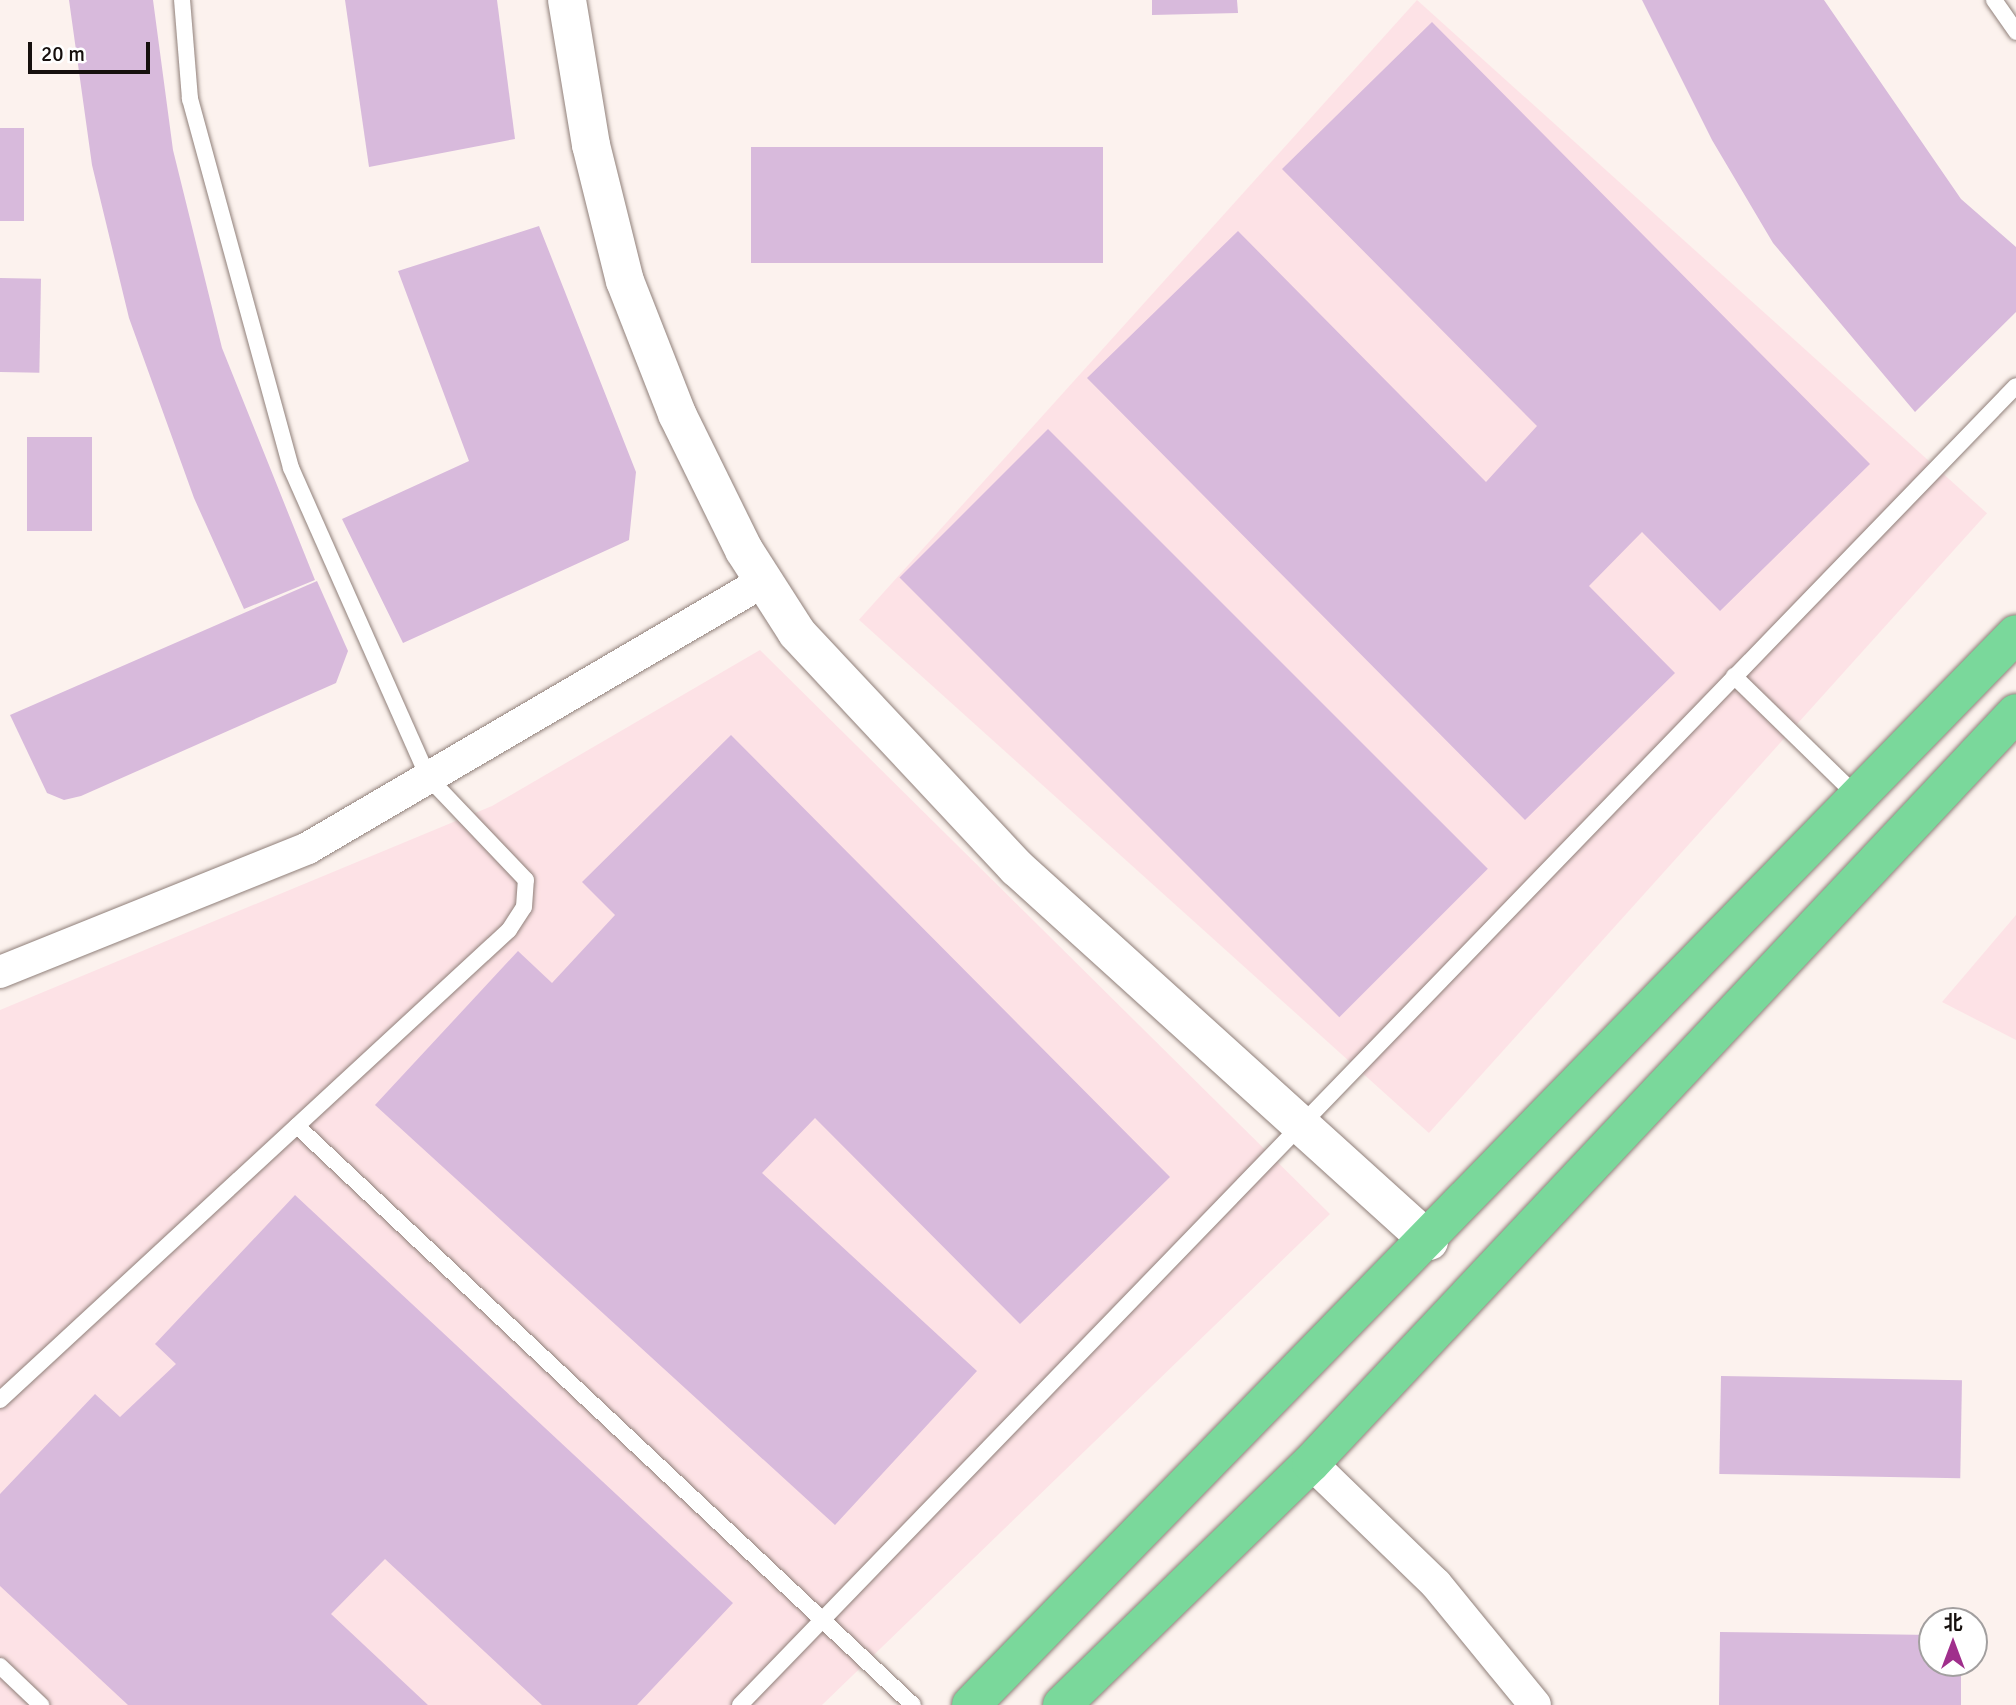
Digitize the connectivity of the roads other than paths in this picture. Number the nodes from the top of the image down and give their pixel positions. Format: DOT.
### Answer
graph roads {
  1 [pos="182,0"];
  2 [pos="567,0"];
  3 [pos="1994,0"];
  4 [pos="2016,32"];
  5 [pos="2016,386"];
  6 [pos="764,581"];
  7 [pos="2016,634"];
  8 [pos="1734,676"];
  9 [pos="2016,713"];
  10 [pos="428,777"];
  11 [pos="1858,797"];
  12 [pos="0,972"];
  13 [pos="297,1126"];
  14 [pos="1298,1127"];
  15 [pos="1429,1241"];
  16 [pos="0,1400"];
  17 [pos="1311,1463"];
  18 [pos="822,1620"];
  19 [pos="0,1666"];
  20 [pos="41,1705"];
  21 [pos="740,1705"];
  22 [pos="913,1705"];
  23 [pos="971,1705"];
  24 [pos="1062,1705"];
  25 [pos="1535,1705"];
  1 -- 10 [label="lane"];
  2 -- 6 [label="street"];
  3 -- 4 [label="lane"];
  5 -- 8 [label="lane"];
  6 -- 10 [label="street"];
  6 -- 14 [label="street"];
  7 -- 11 [label="highway"];
  8 -- 11 [label="lane"];
  8 -- 14 [label="lane"];
  9 -- 17 [label="highway"];
  10 -- 12 [label="street"];
  10 -- 13 [label="lane"];
  11 -- 15 [label="highway"];
  13 -- 16 [label="lane"];
  13 -- 18 [label="lane"];
  14 -- 15 [label="street"];
  14 -- 18 [label="lane"];
  15 -- 23 [label="highway"];
  17 -- 24 [label="highway"];
  17 -- 25 [label="street"];
  18 -- 21 [label="lane"];
  18 -- 22 [label="lane"];
  19 -- 20 [label="lane"];
}
